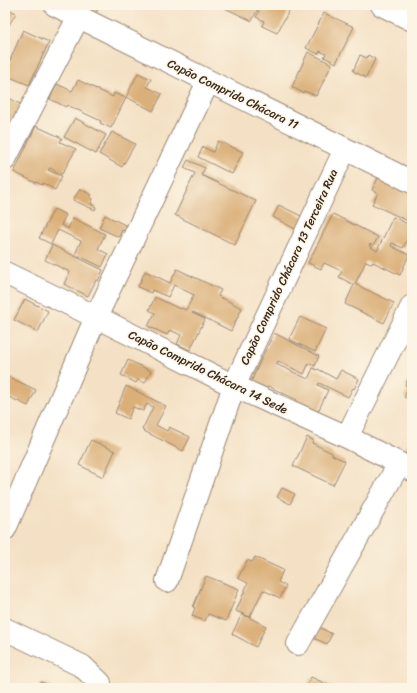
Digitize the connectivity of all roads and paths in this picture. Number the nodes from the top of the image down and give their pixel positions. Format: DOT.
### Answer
graph roads {
  1 [pos="55,5"];
  2 [pos="382,5"];
  3 [pos="79,16"];
  4 [pos="412,20"];
  5 [pos="208,82"];
  6 [pos="345,149"];
  7 [pos="5,159"];
  8 [pos="412,182"];
  9 [pos="5,273"];
  10 [pos="412,306"];
  11 [pos="96,317"];
  12 [pos="234,386"];
  13 [pos="347,437"];
  14 [pos="406,467"];
  15 [pos="5,529"];
  16 [pos="167,581"];
  17 [pos="5,630"];
  18 [pos="298,644"];
  19 [pos="100,688"];
  1 -- 3 [label="street, Capão Comprido Chácara 11"];
  2 -- 4 [label="street"];
  3 -- 5 [label="street, Capão Comprido Chácara 11"];
  3 -- 7 [label="street"];
  5 -- 6 [label="street, Capão Comprido Chácara 11"];
  5 -- 11 [label="street"];
  6 -- 8 [label="street, Capão Comprido Chácara 11"];
  6 -- 12 [label="street, Capão Comprido Chácara 13 Terceira Rua"];
  9 -- 11 [label="street, Capão Comprido Chácara 14 Sede"];
  10 -- 13 [label="street"];
  11 -- 12 [label="street, Capão Comprido Chácara 14 Sede"];
  11 -- 15 [label="street"];
  12 -- 13 [label="street, Capão Comprido Chácara 14 Sede"];
  12 -- 16 [label="street, Capão Comprido Chácara 13 Terceira Rua"];
  13 -- 14 [label="street, Capão Comprido Chácara 14 Sede"];
  14 -- 18 [label="street"];
  17 -- 19 [label="street"];
}
